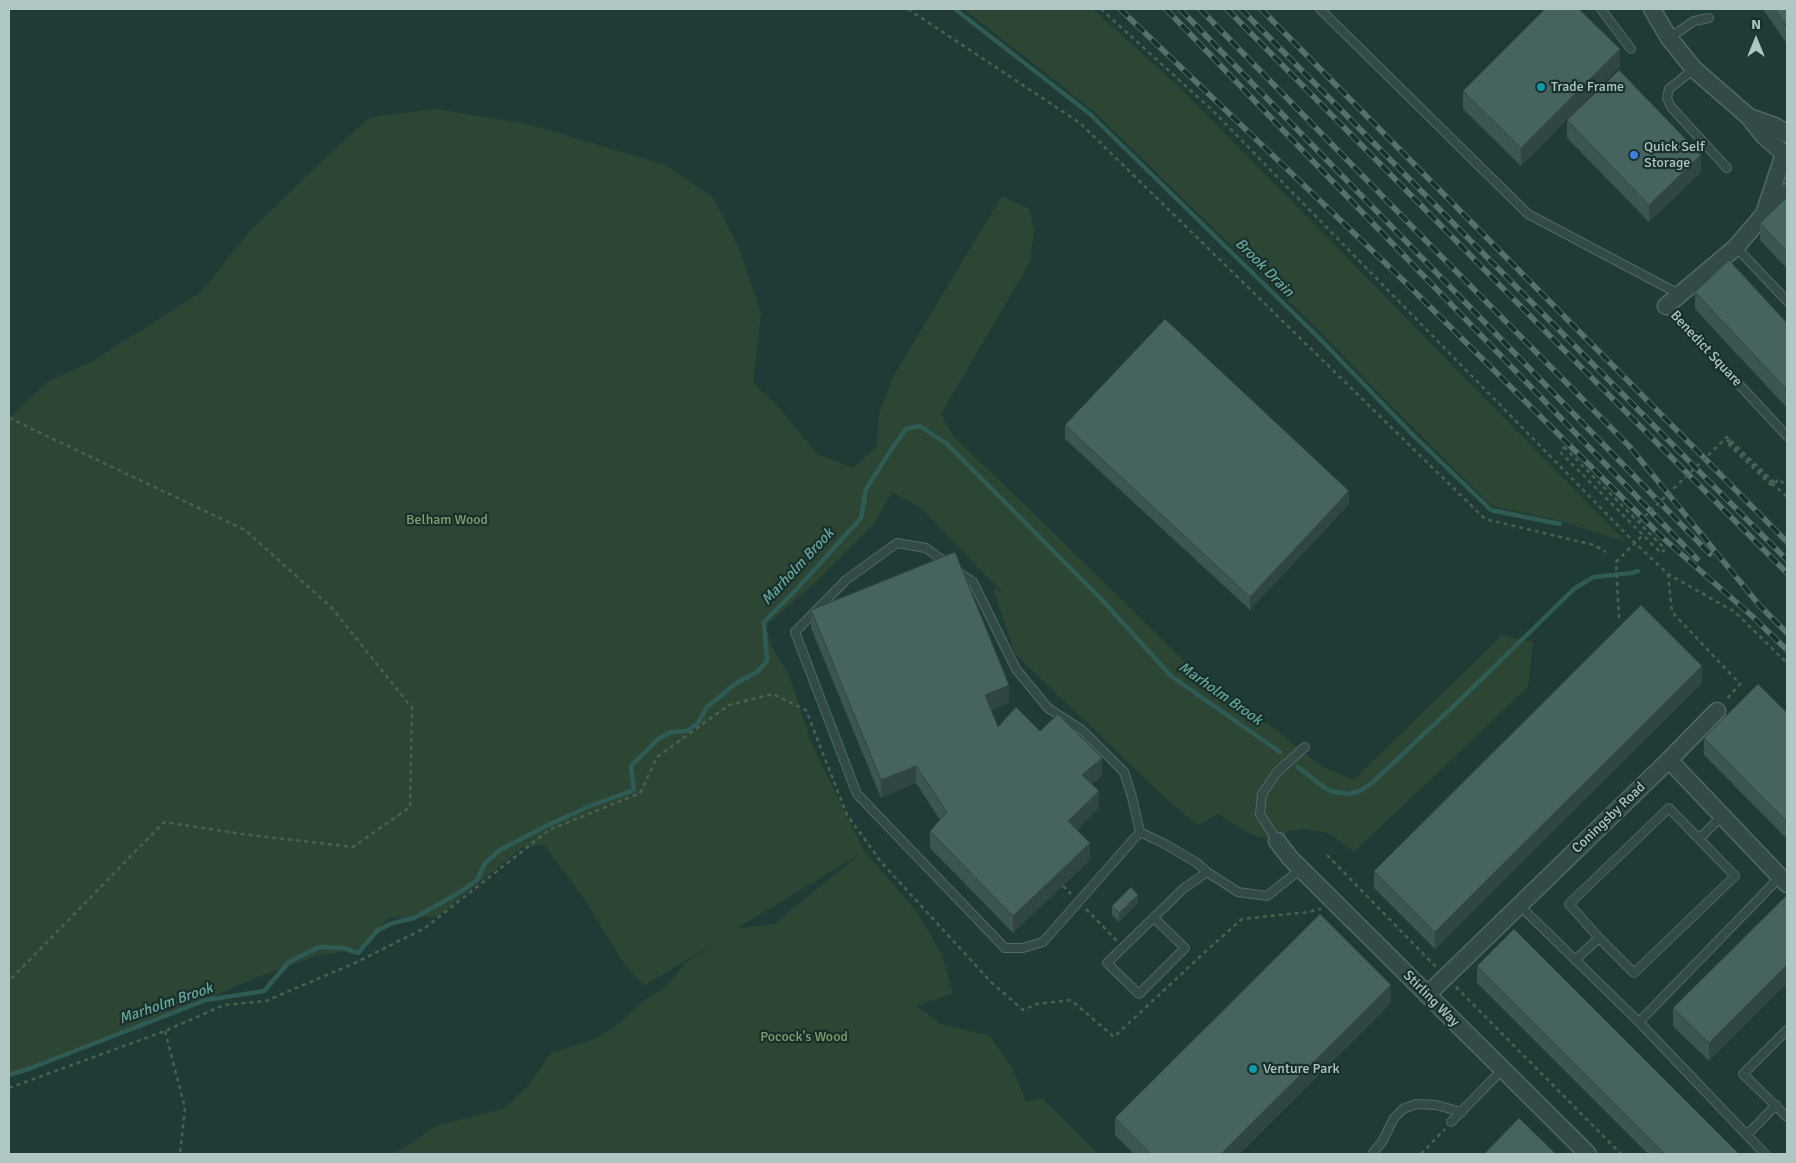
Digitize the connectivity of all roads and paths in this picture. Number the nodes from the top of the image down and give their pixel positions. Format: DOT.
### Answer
graph roads {
  1 [pos="908,9"];
  2 [pos="1102,9"];
  3 [pos="1320,9"];
  4 [pos="1602,9"];
  5 [pos="1652,9"];
  6 [pos="1709,18"];
  7 [pos="1670,38"];
  8 [pos="1631,49"];
  9 [pos="1694,69"];
  10 [pos="1749,118"];
  11 [pos="1787,134"];
  12 [pos="1784,155"];
  13 [pos="1727,168"];
  14 [pos="1787,192"];
  15 [pos="1765,213"];
  16 [pos="1736,247"];
  17 [pos="1679,294"];
  18 [pos="1787,302"];
  19 [pos="1666,306"];
  20 [pos="9,418"];
  21 [pos="1787,436"];
  22 [pos="1773,484"];
  23 [pos="1787,487"];
  24 [pos="1787,497"];
  25 [pos="1639,522"];
  26 [pos="1643,535"];
  27 [pos="1635,543"];
  28 [pos="1606,552"];
  29 [pos="1668,574"];
  30 [pos="1619,618"];
  31 [pos="1787,663"];
  32 [pos="1716,711"];
  33 [pos="1305,747"];
  34 [pos="1669,760"];
  35 [pos="1722,816"];
  36 [pos="1140,832"];
  37 [pos="1699,839"];
  38 [pos="1277,842"];
  39 [pos="1327,855"];
  40 [pos="1301,869"];
  41 [pos="1207,872"];
  42 [pos="1784,881"];
  43 [pos="1063,886"];
  44 [pos="1079,902"];
  45 [pos="1336,904"];
  46 [pos="1519,905"];
  47 [pos="1154,918"];
  48 [pos="1599,938"];
  49 [pos="1123,947"];
  50 [pos="1575,960"];
  51 [pos="1434,965"];
  52 [pos="9,981"];
  53 [pos="1427,995"];
  54 [pos="1468,1000"];
  55 [pos="1640,1022"];
  56 [pos="1787,1030"];
  57 [pos="165,1031"];
  58 [pos="1502,1070"];
  59 [pos="9,1088"];
  60 [pos="1776,1105"];
  61 [pos="1462,1112"];
  62 [pos="1787,1117"];
  63 [pos="1452,1122"];
  64 [pos="1746,1135"];
  65 [pos="180,1154"];
  66 [pos="1372,1154"];
  67 [pos="1421,1154"];
  68 [pos="1588,1154"];
  69 [pos="1621,1154"];
  70 [pos="1765,1154"];
  1 -- 28 [label="path"];
  2 -- 27 [label="path"];
  3 -- 17 [label="lane"];
  4 -- 8 [label="lane"];
  5 -- 7 [label="street"];
  6 -- 7 [label="lane"];
  7 -- 9 [label="street"];
  9 -- 10 [label="street"];
  9 -- 13 [label="lane"];
  10 -- 11 [label="street"];
  10 -- 12 [label="street"];
  12 -- 15 [label="street, Benedict Square"];
  14 -- 15 [label="street, Benedict Square"];
  15 -- 16 [label="street, Benedict Square"];
  16 -- 17 [label="street, Benedict Square"];
  16 -- 18 [label="lane"];
  17 -- 19 [label="street, Benedict Square"];
  19 -- 21 [label="lane, Benedict Square"];
  20 -- 52 [label="path"];
  22 -- 22 [label="path, bridge"];
  22 -- 23 [label="path, bridge"];
  22 -- 24 [label="path"];
  22 -- 25 [label="path, bridge"];
  25 -- 26 [label="path"];
  25 -- 26 [label="path"];
  26 -- 27 [label="path"];
  27 -- 29 [label="path"];
  27 -- 30 [label="path"];
  29 -- 31 [label="path"];
  29 -- 32 [label="path"];
  32 -- 34 [label="street, Coningsby Road"];
  33 -- 38 [label="lane"];
  34 -- 35 [label="street"];
  34 -- 46 [label="street, Coningsby Road"];
  35 -- 37 [label="lane"];
  35 -- 42 [label="street"];
  36 -- 41 [label="lane"];
  36 -- 44 [label="lane"];
  36 -- 44 [label="lane"];
  37 -- 48 [label="lane"];
  37 -- 48 [label="lane"];
  38 -- 40 [label="street, Stirling Way"];
  39 -- 51 [label="path"];
  40 -- 41 [label="lane"];
  40 -- 45 [label="street, Stirling Way"];
  41 -- 47 [label="lane"];
  42 -- 55 [label="lane"];
  43 -- 44 [label="path"];
  44 -- 49 [label="path"];
  45 -- 53 [label="street, Stirling Way"];
  45 -- 57 [label="path"];
  46 -- 50 [label="lane"];
  46 -- 53 [label="street, Coningsby Road"];
  47 -- 49 [label="lane"];
  47 -- 49 [label="lane"];
  48 -- 50 [label="lane"];
  50 -- 55 [label="lane"];
  53 -- 58 [label="street, Stirling Way"];
  54 -- 69 [label="path"];
  55 -- 64 [label="lane"];
  56 -- 60 [label="lane"];
  57 -- 59 [label="path"];
  57 -- 65 [label="path"];
  58 -- 61 [label="lane"];
  58 -- 68 [label="street, Stirling Way"];
  60 -- 62 [label="lane"];
  60 -- 64 [label="lane"];
  61 -- 63 [label="lane"];
  61 -- 66 [label="lane"];
  63 -- 67 [label="path"];
  64 -- 70 [label="lane"];
}
